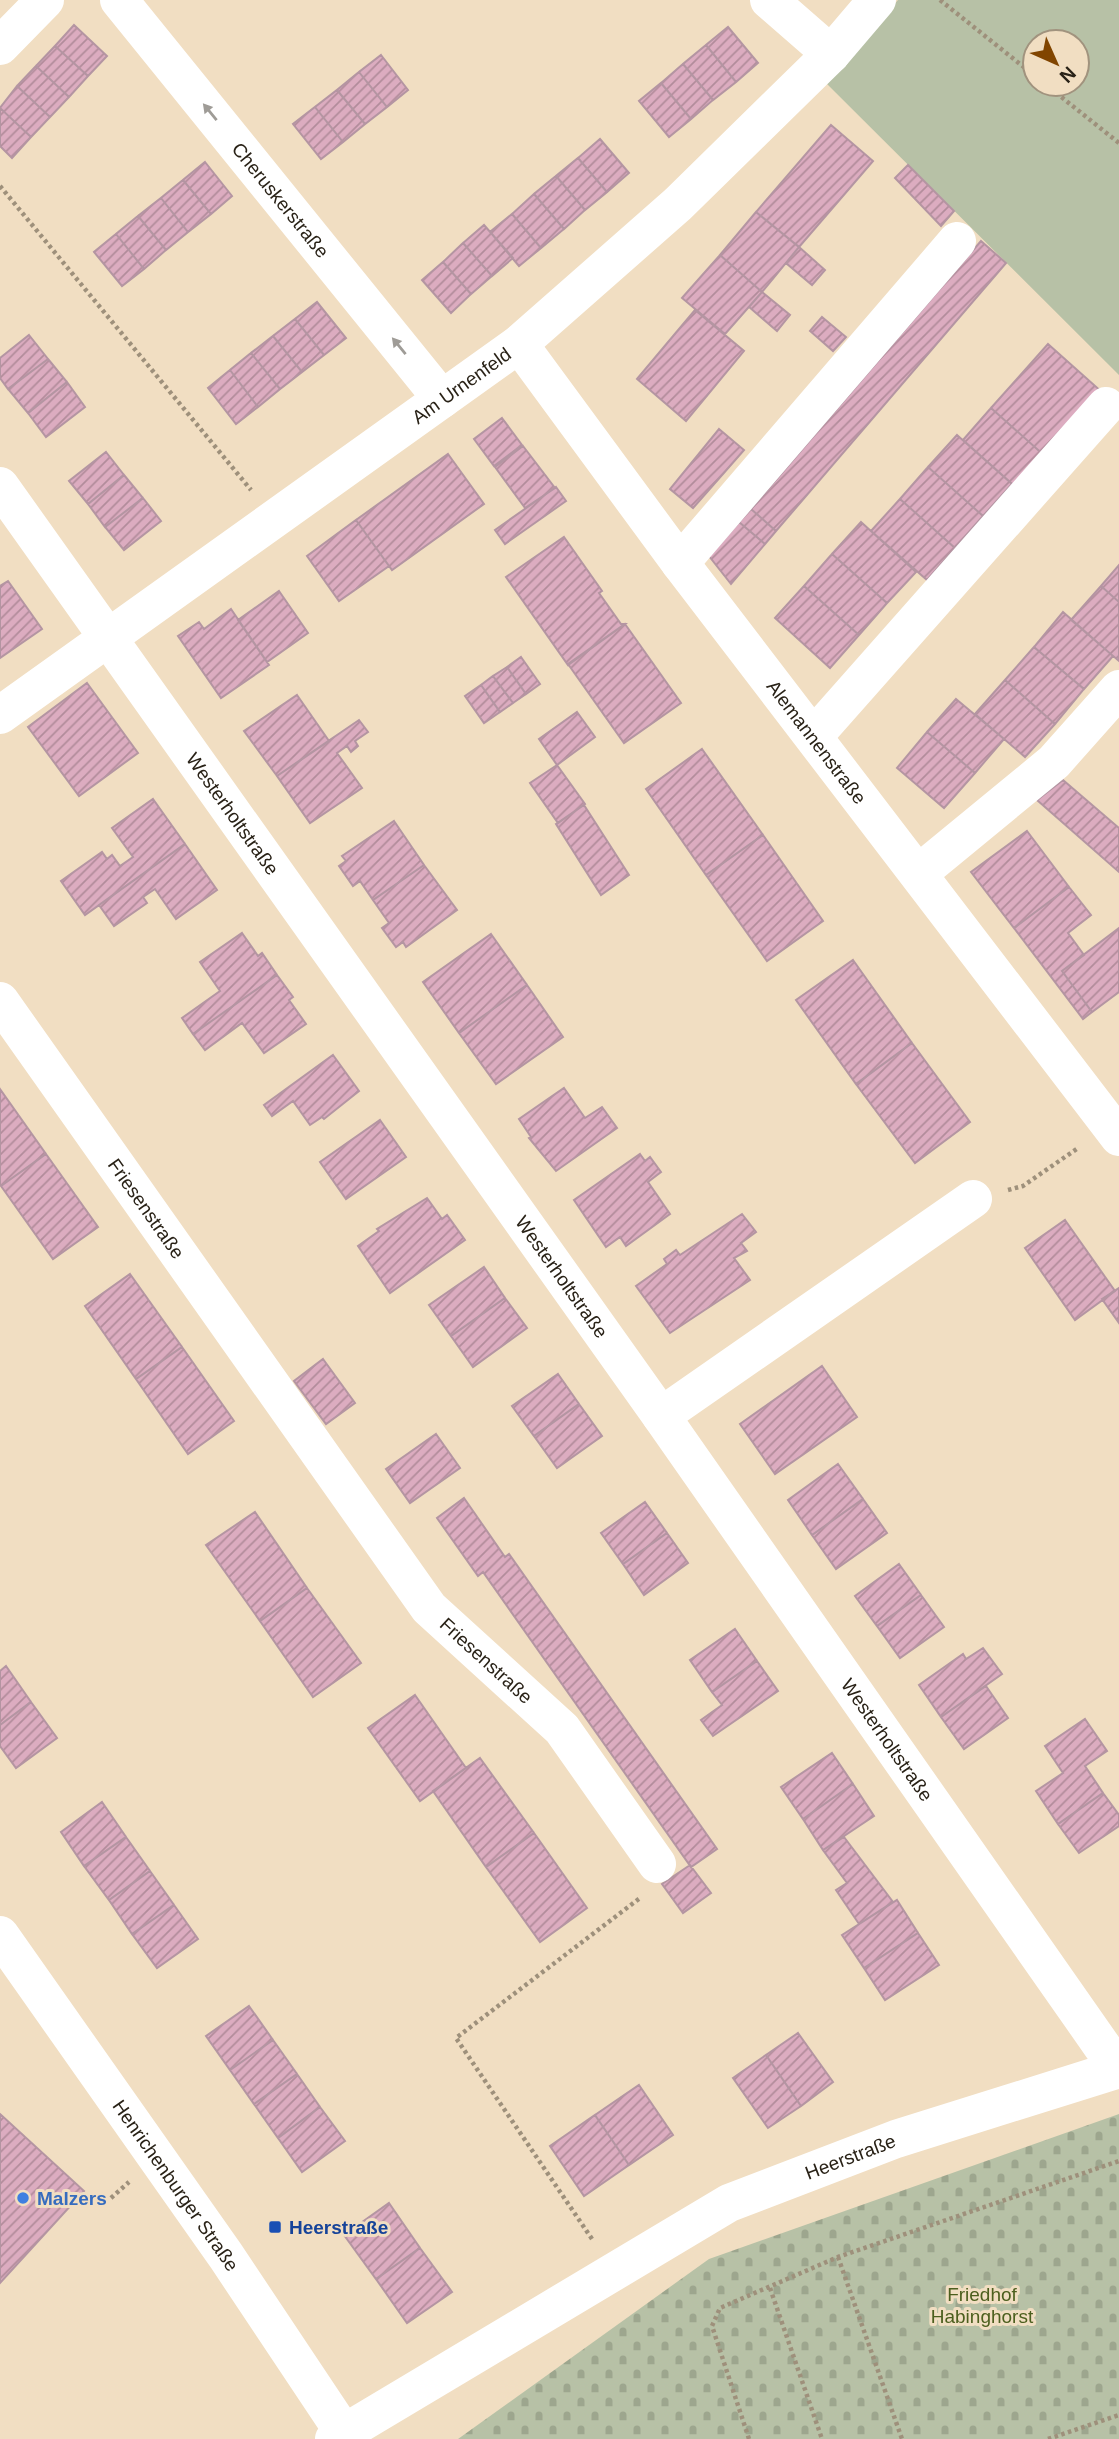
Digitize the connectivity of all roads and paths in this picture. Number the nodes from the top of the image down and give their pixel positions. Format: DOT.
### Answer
graph roads {
  1 [pos="45,0"];
  2 [pos="119,0"];
  3 [pos="769,0"];
  4 [pos="877,0"];
  5 [pos="940,0"];
  6 [pos="0,46"];
  7 [pos="831,54"];
  8 [pos="1021,65"];
  9 [pos="1063,98"];
  10 [pos="1119,143"];
  11 [pos="0,186"];
  12 [pos="957,241"];
  13 [pos="519,344"];
  14 [pos="442,399"];
  15 [pos="1106,406"];
  16 [pos="0,486"];
  17 [pos="274,518"];
  18 [pos="680,563"];
  19 [pos="108,638"];
  20 [pos="1119,689"];
  21 [pos="0,715"];
  22 [pos="814,736"];
  23 [pos="919,873"];
  24 [pos="0,1001"];
  25 [pos="1112,1116"];
  26 [pos="974,1199"];
  27 [pos="661,1416"];
  28 [pos="657,1864"];
  29 [pos="0,1935"];
  30 [pos="1119,2069"];
  31 [pos="1119,2161"];
  32 [pos="838,2257"];
  33 [pos="615,2272"];
  34 [pos="770,2288"];
  35 [pos="1119,2416"];
  36 [pos="342,2437"];
  37 [pos="749,2439"];
  38 [pos="822,2439"];
  39 [pos="902,2439"];
  40 [pos="1048,2439"];
  1 -- 6 [label="street"];
  14 -- 2 [label="street, Cheruskerstraße, one-way"];
  3 -- 7 [label="street"];
  4 -- 7 [label="street, Am Urnenfeld"];
  5 -- 8 [label="path"];
  7 -- 13 [label="street, Am Urnenfeld"];
  9 -- 10 [label="path"];
  11 -- 17 [label="path"];
  12 -- 18 [label="street"];
  13 -- 14 [label="street, Am Urnenfeld"];
  13 -- 18 [label="street, Alemannenstraße"];
  14 -- 17 [label="street, Am Urnenfeld"];
  15 -- 22 [label="street"];
  16 -- 19 [label="street, Westerholtstraße"];
  17 -- 19 [label="street, Am Urnenfeld"];
  18 -- 22 [label="street, Alemannenstraße"];
  19 -- 21 [label="street, Am Urnenfeld"];
  19 -- 27 [label="street, Westerholtstraße"];
  20 -- 23 [label="street"];
  22 -- 23 [label="street, Alemannenstraße"];
  23 -- 25 [label="street, Alemannenstraße"];
  24 -- 28 [label="street, Friesenstraße"];
  25 -- 26 [label="path"];
  26 -- 27 [label="street"];
  27 -- 30 [label="street, Westerholtstraße"];
  28 -- 33 [label="path"];
  29 -- 36 [label="street, Henrichenburger Straße"];
  30 -- 33 [label="street, Heerstraße"];
  31 -- 32 [label="path"];
  32 -- 34 [label="path"];
  32 -- 39 [label="path"];
  33 -- 36 [label="street, Heerstraße"];
  34 -- 37 [label="path"];
  34 -- 38 [label="path"];
  35 -- 40 [label="path"];
}
